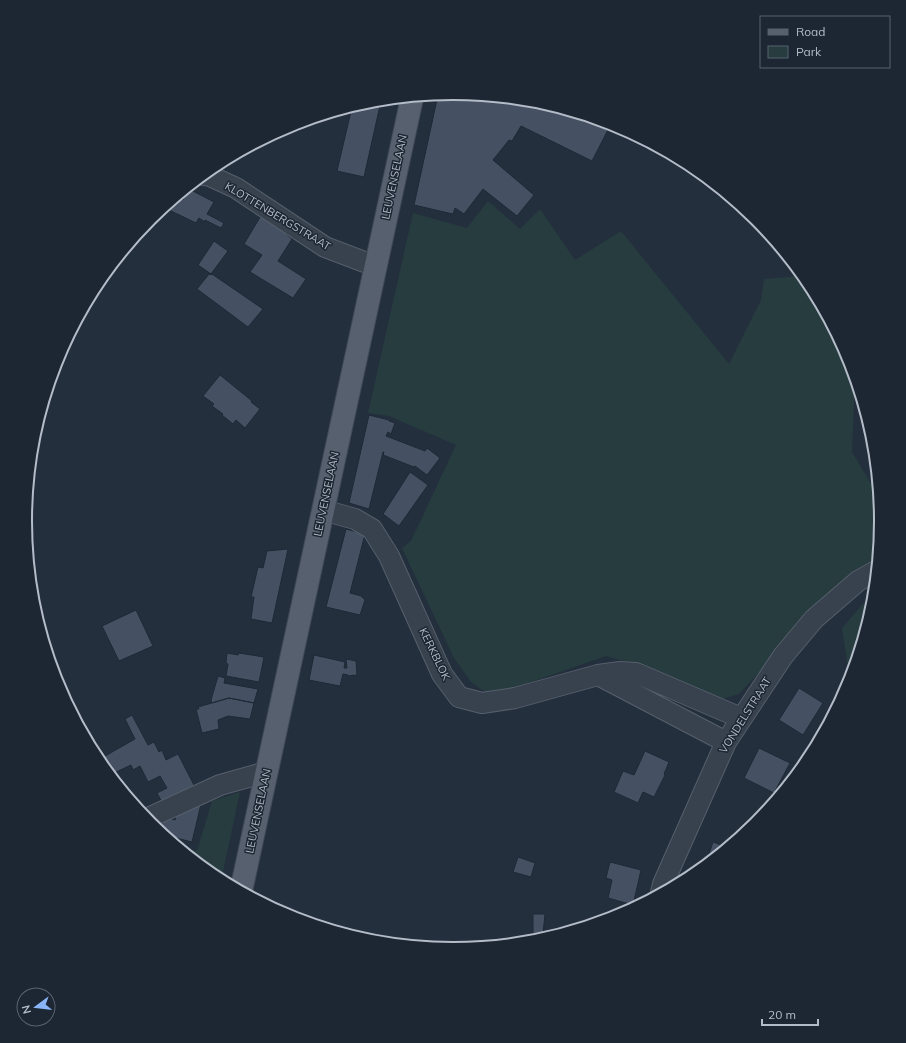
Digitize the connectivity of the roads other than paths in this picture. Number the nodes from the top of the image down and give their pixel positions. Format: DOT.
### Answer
graph roads {
  1 [pos="411,103"];
  2 [pos="211,177"];
  3 [pos="375,266"];
  4 [pos="323,510"];
  5 [pos="870,574"];
  6 [pos="598,675"];
  7 [pos="742,718"];
  8 [pos="726,742"];
  9 [pos="266,772"];
  10 [pos="153,817"];
  11 [pos="242,886"];
  12 [pos="663,886"];
  1 -- 3 [label="main road, LEUVENSELAAN"];
  2 -- 3 [label="street, KLOTTENBERGSTRAAT"];
  3 -- 4 [label="main road, LEUVENSELAAN"];
  4 -- 6 [label="street, KERKBLOK"];
  4 -- 9 [label="main road, LEUVENSELAAN"];
  5 -- 7 [label="street, VONDELSTRAAT"];
  6 -- 7 [label="street, KERKBLOK"];
  6 -- 8 [label="street"];
  7 -- 8 [label="street, VONDELSTRAAT"];
  8 -- 12 [label="street, VONDELSTRAAT"];
  9 -- 10 [label="street"];
  9 -- 11 [label="main road, LEUVENSELAAN"];
}
